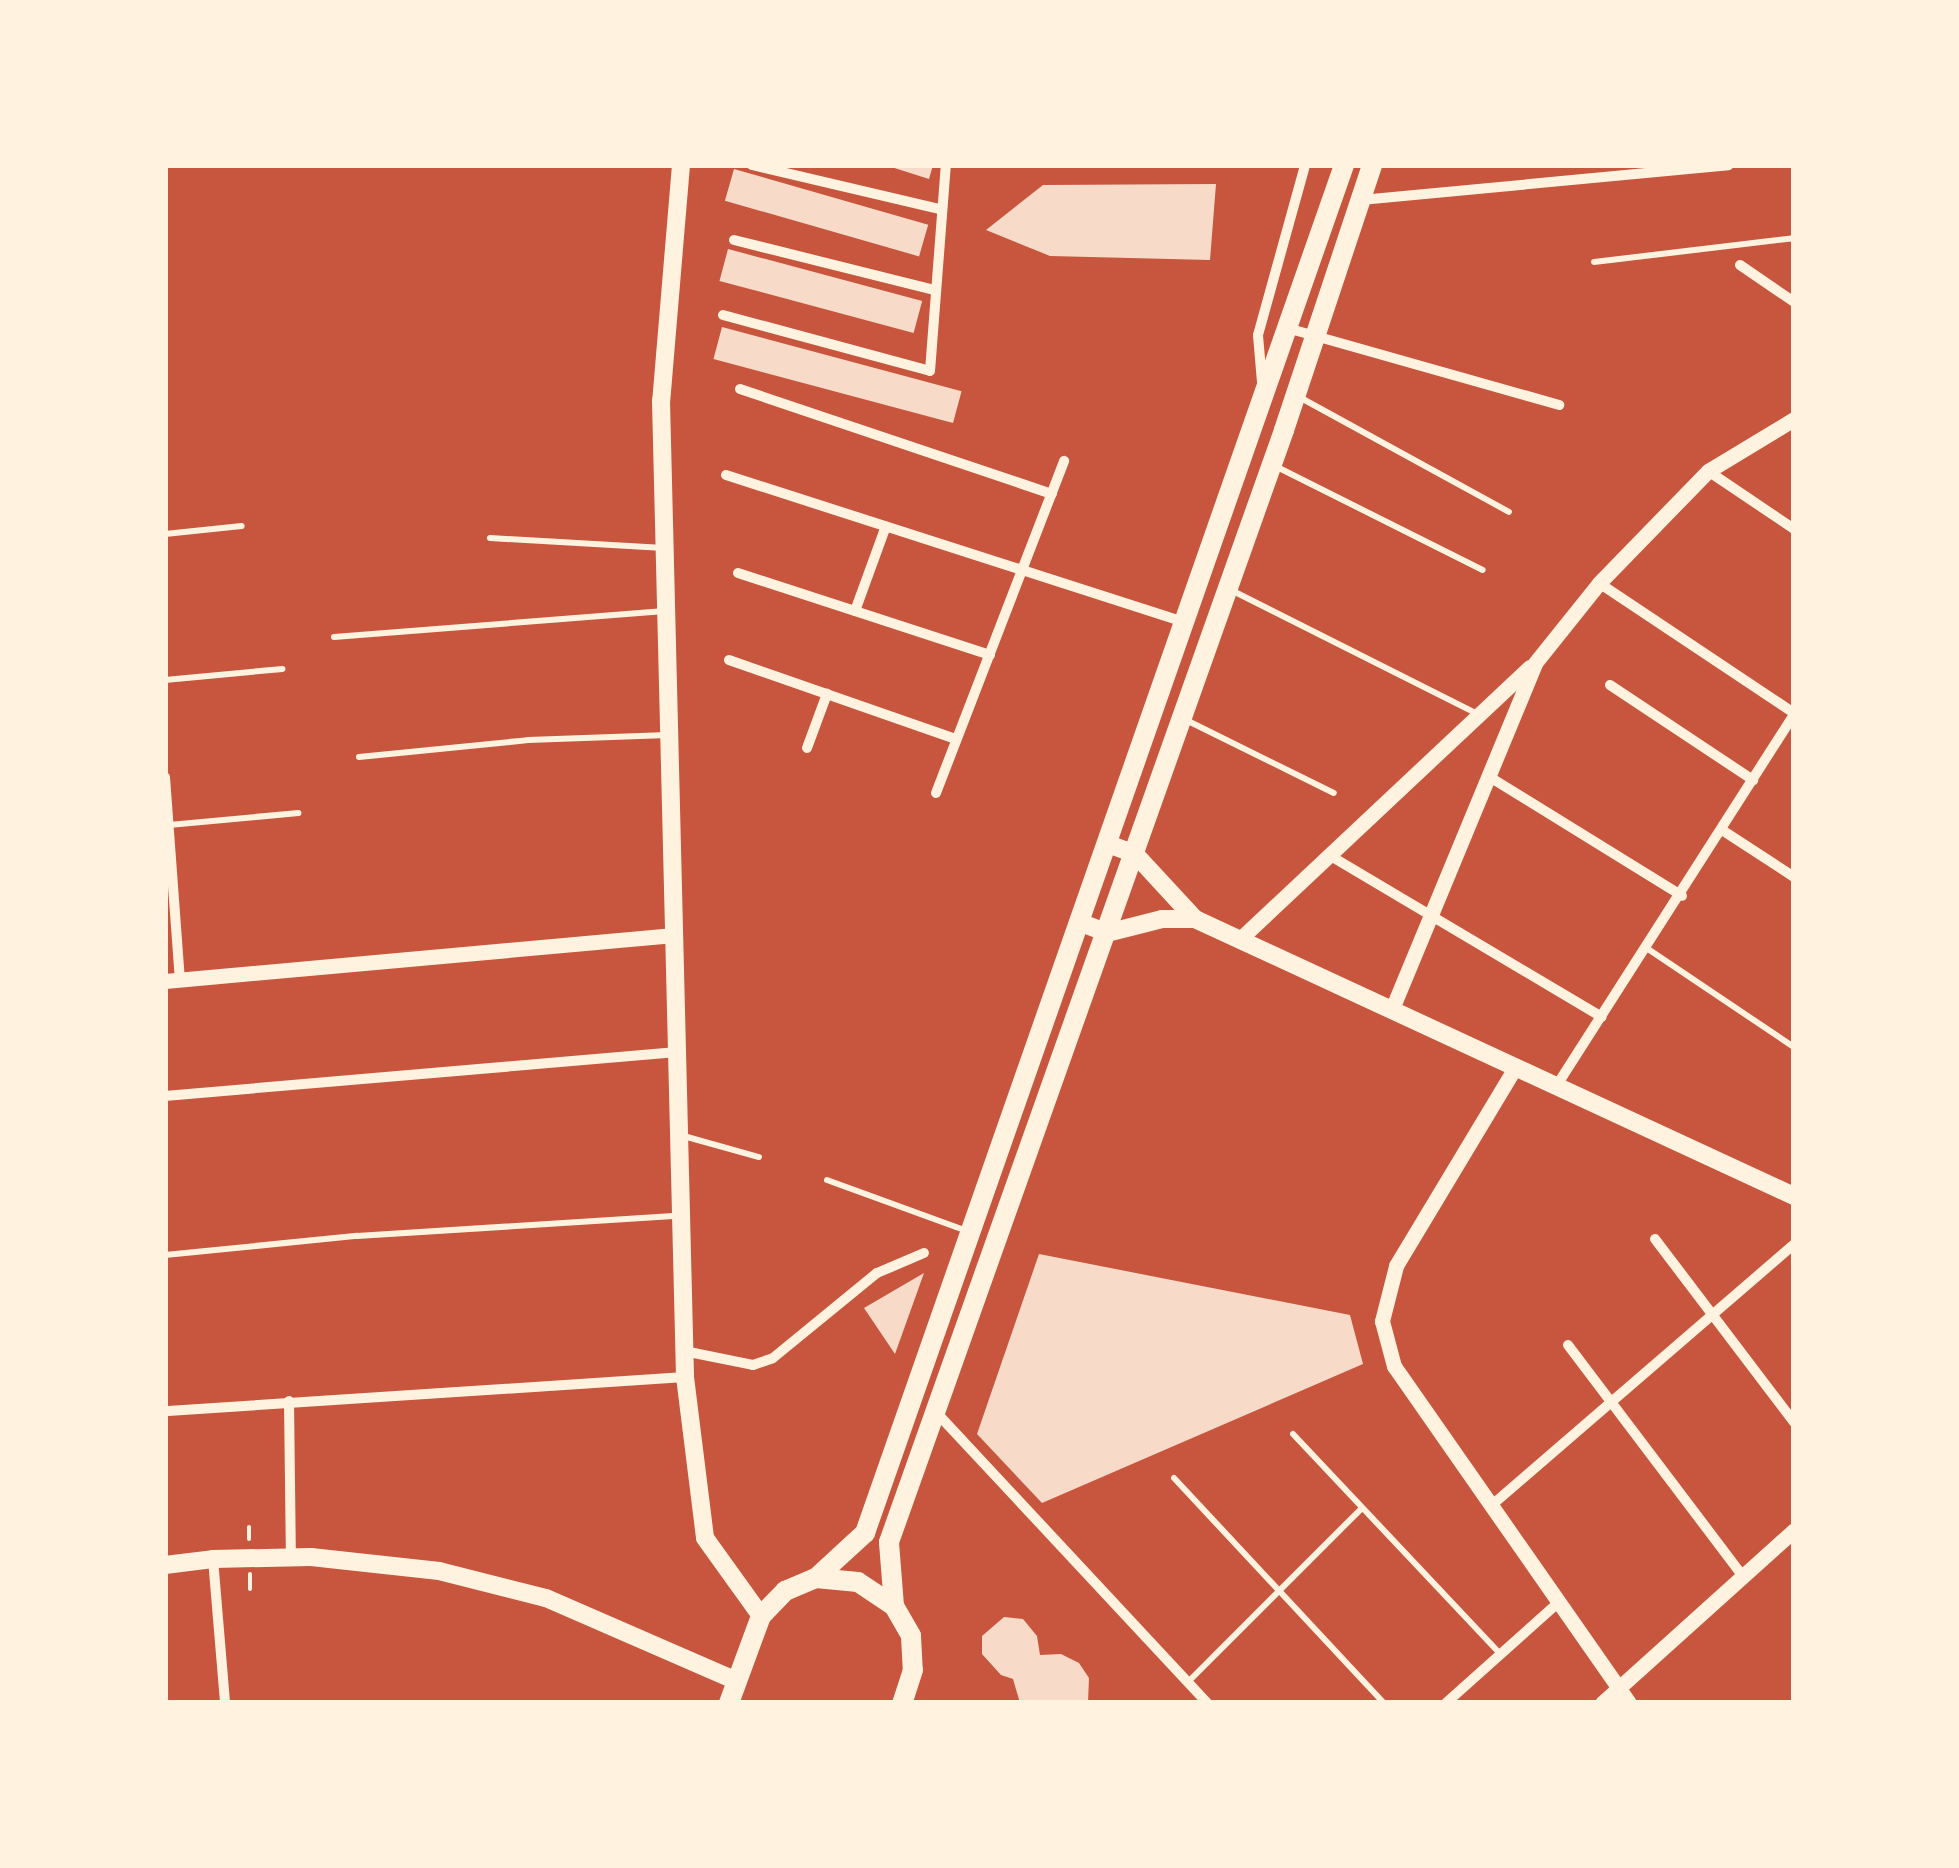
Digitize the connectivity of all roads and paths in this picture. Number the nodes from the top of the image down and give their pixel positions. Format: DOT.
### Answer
graph roads {
  1 [pos="681,165"];
  2 [pos="752,165"];
  3 [pos="946,165"];
  4 [pos="1305,165"];
  5 [pos="1344,165"];
  6 [pos="1372,165"];
  7 [pos="1728,165"];
  8 [pos="1360,200"];
  9 [pos="940,209"];
  10 [pos="1794,238"];
  11 [pos="734,240"];
  12 [pos="1594,262"];
  13 [pos="1740,266"];
  14 [pos="935,290"];
  15 [pos="1794,302"];
  16 [pos="723,315"];
  17 [pos="1287,328"];
  18 [pos="1315,336"];
  19 [pos="740,390"];
  20 [pos="1296,395"];
  21 [pos="1263,398"];
  22 [pos="1559,406"];
  23 [pos="1794,420"];
  24 [pos="1064,462"];
  25 [pos="1272,465"];
  26 [pos="1708,471"];
  27 [pos="726,475"];
  28 [pos="1052,494"];
  29 [pos="1509,512"];
  30 [pos="242,526"];
  31 [pos="886,526"];
  32 [pos="1794,529"];
  33 [pos="165,534"];
  34 [pos="490,538"];
  35 [pos="664,548"];
  36 [pos="1023,569"];
  37 [pos="1483,570"];
  38 [pos="738,573"];
  39 [pos="1600,583"];
  40 [pos="1228,589"];
  41 [pos="666,611"];
  42 [pos="855,611"];
  43 [pos="1184,622"];
  44 [pos="334,637"];
  45 [pos="990,655"];
  46 [pos="729,660"];
  47 [pos="1534,663"];
  48 [pos="282,669"];
  49 [pos="165,680"];
  50 [pos="1610,685"];
  51 [pos="827,694"];
  52 [pos="1479,714"];
  53 [pos="1794,714"];
  54 [pos="1183,719"];
  55 [pos="669,735"];
  56 [pos="956,740"];
  57 [pos="807,748"];
  58 [pos="359,756"];
  59 [pos="1488,776"];
  60 [pos="165,777"];
  61 [pos="1754,780"];
  62 [pos="936,793"];
  63 [pos="1334,793"];
  64 [pos="298,813"];
  65 [pos="169,826"];
  66 [pos="1722,830"];
  67 [pos="167,843"];
  68 [pos="1108,844"];
  69 [pos="1135,854"];
  70 [pos="1329,855"];
  71 [pos="1794,877"];
  72 [pos="1682,896"];
  73 [pos="1431,914"];
  74 [pos="1195,919"];
  75 [pos="1078,922"];
  76 [pos="1107,932"];
  77 [pos="674,935"];
  78 [pos="1241,938"];
  79 [pos="1648,949"];
  80 [pos="172,980"];
  81 [pos="1392,1009"];
  82 [pos="1602,1016"];
  83 [pos="1794,1047"];
  84 [pos="677,1052"];
  85 [pos="1516,1066"];
  86 [pos="1557,1085"];
  87 [pos="165,1096"];
  88 [pos="679,1134"];
  89 [pos="759,1157"];
  90 [pos="828,1180"];
  91 [pos="1794,1196"];
  92 [pos="679,1216"];
  93 [pos="970,1232"];
  94 [pos="1655,1239"];
  95 [pos="1794,1244"];
  96 [pos="924,1252"];
  97 [pos="165,1256"];
  98 [pos="1714,1316"];
  99 [pos="1568,1345"];
  100 [pos="684,1351"];
  101 [pos="685,1377"];
  102 [pos="289,1401"];
  103 [pos="1612,1404"];
  104 [pos="168,1410"];
  105 [pos="934,1410"];
  106 [pos="1794,1422"];
  107 [pos="1293,1434"];
  108 [pos="1174,1478"];
  109 [pos="1492,1505"];
  110 [pos="1361,1508"];
  111 [pos="1794,1530"];
  112 [pos="291,1557"];
  113 [pos="213,1559"];
  114 [pos="165,1565"];
  115 [pos="1742,1575"];
  116 [pos="816,1578"];
  117 [pos="1278,1590"];
  118 [pos="1558,1603"];
  119 [pos="894,1606"];
  120 [pos="761,1616"];
  121 [pos="1500,1654"];
  122 [pos="737,1681"];
  123 [pos="1188,1682"];
  124 [pos="1618,1688"];
  125 [pos="225,1703"];
  126 [pos="728,1703"];
  127 [pos="902,1703"];
  128 [pos="1208,1703"];
  129 [pos="1384,1703"];
  130 [pos="1446,1703"];
  131 [pos="1602,1703"];
  132 [pos="1630,1703"];
  1 -- 35 [label="main road"];
  2 -- 9 [label="street"];
  3 -- 9 [label="street"];
  4 -- 21 [label="street"];
  5 -- 17 [label="main road"];
  6 -- 8 [label="main road"];
  7 -- 8 [label="street"];
  8 -- 18 [label="main road"];
  9 -- 14 [label="street"];
  10 -- 12 [label="lane"];
  11 -- 14 [label="street"];
  13 -- 15 [label="street"];
  14 -- 16 [label="street"];
  17 -- 18 [label="street"];
  17 -- 21 [label="main road"];
  18 -- 20 [label="main road"];
  18 -- 22 [label="street"];
  19 -- 28 [label="street"];
  20 -- 25 [label="main road"];
  20 -- 29 [label="lane"];
  21 -- 43 [label="main road"];
  23 -- 26 [label="street"];
  24 -- 28 [label="street"];
  25 -- 37 [label="lane"];
  25 -- 40 [label="main road"];
  26 -- 32 [label="street"];
  26 -- 39 [label="street"];
  27 -- 31 [label="street"];
  28 -- 36 [label="street"];
  30 -- 33 [label="lane"];
  31 -- 36 [label="street"];
  31 -- 42 [label="street"];
  34 -- 35 [label="lane"];
  35 -- 41 [label="main road"];
  36 -- 43 [label="street"];
  36 -- 45 [label="street"];
  38 -- 42 [label="street"];
  39 -- 47 [label="street"];
  39 -- 53 [label="street"];
  40 -- 52 [label="lane"];
  40 -- 54 [label="main road"];
  41 -- 44 [label="lane"];
  41 -- 55 [label="main road"];
  42 -- 45 [label="street"];
  43 -- 68 [label="main road"];
  45 -- 56 [label="street"];
  46 -- 51 [label="street"];
  47 -- 52 [label="street"];
  47 -- 59 [label="street"];
  48 -- 49 [label="lane"];
  50 -- 61 [label="street"];
  51 -- 56 [label="street"];
  51 -- 57 [label="street"];
  52 -- 70 [label="street"];
  53 -- 61 [label="street"];
  54 -- 63 [label="lane"];
  54 -- 69 [label="main road"];
  55 -- 58 [label="lane"];
  55 -- 77 [label="main road"];
  56 -- 62 [label="street"];
  59 -- 72 [label="street"];
  59 -- 73 [label="street"];
  60 -- 65 [label="street"];
  61 -- 66 [label="street"];
  64 -- 65 [label="lane"];
  65 -- 67 [label="street"];
  66 -- 71 [label="street"];
  66 -- 72 [label="street"];
  67 -- 80 [label="street"];
  68 -- 69 [label="main road"];
  68 -- 75 [label="main road"];
  69 -- 74 [label="main road"];
  69 -- 76 [label="main road"];
  70 -- 73 [label="street"];
  70 -- 78 [label="street"];
  72 -- 79 [label="street"];
  73 -- 81 [label="street"];
  73 -- 82 [label="street"];
  74 -- 76 [label="main road"];
  74 -- 78 [label="main road"];
  75 -- 76 [label="main road"];
  75 -- 93 [label="main road"];
  76 -- 105 [label="main road"];
  77 -- 80 [label="street"];
  77 -- 84 [label="main road"];
  78 -- 81 [label="main road"];
  79 -- 82 [label="street"];
  79 -- 83 [label="lane"];
  81 -- 85 [label="main road"];
  82 -- 86 [label="street"];
  84 -- 87 [label="street"];
  84 -- 88 [label="main road"];
  85 -- 86 [label="main road"];
  85 -- 109 [label="street"];
  86 -- 91 [label="main road"];
  88 -- 89 [label="lane"];
  88 -- 92 [label="main road"];
  90 -- 93 [label="lane"];
  92 -- 97 [label="lane"];
  92 -- 100 [label="main road"];
  93 -- 116 [label="main road"];
  94 -- 98 [label="street"];
  95 -- 98 [label="street"];
  96 -- 100 [label="street"];
  98 -- 103 [label="street"];
  98 -- 106 [label="street"];
  99 -- 103 [label="street"];
  100 -- 101 [label="main road"];
  101 -- 102 [label="street"];
  101 -- 120 [label="main road"];
  102 -- 104 [label="street"];
  102 -- 112 [label="street"];
  103 -- 109 [label="street"];
  103 -- 115 [label="street"];
  105 -- 119 [label="main road"];
  105 -- 123 [label="street"];
  107 -- 110 [label="lane"];
  108 -- 117 [label="lane"];
  109 -- 118 [label="street"];
  110 -- 117 [label="lane"];
  110 -- 121 [label="lane"];
  111 -- 115 [label="street"];
  112 -- 113 [label="main road"];
  112 -- 122 [label="main road"];
  113 -- 114 [label="main road"];
  113 -- 125 [label="street"];
  115 -- 124 [label="street"];
  116 -- 119 [label="main road"];
  116 -- 120 [label="main road"];
  117 -- 123 [label="lane"];
  117 -- 129 [label="lane"];
  118 -- 121 [label="street"];
  118 -- 124 [label="street"];
  119 -- 127 [label="main road"];
  120 -- 122 [label="main road"];
  121 -- 130 [label="street"];
  122 -- 126 [label="main road"];
  123 -- 128 [label="street"];
  124 -- 131 [label="street"];
  124 -- 132 [label="street"];
}
